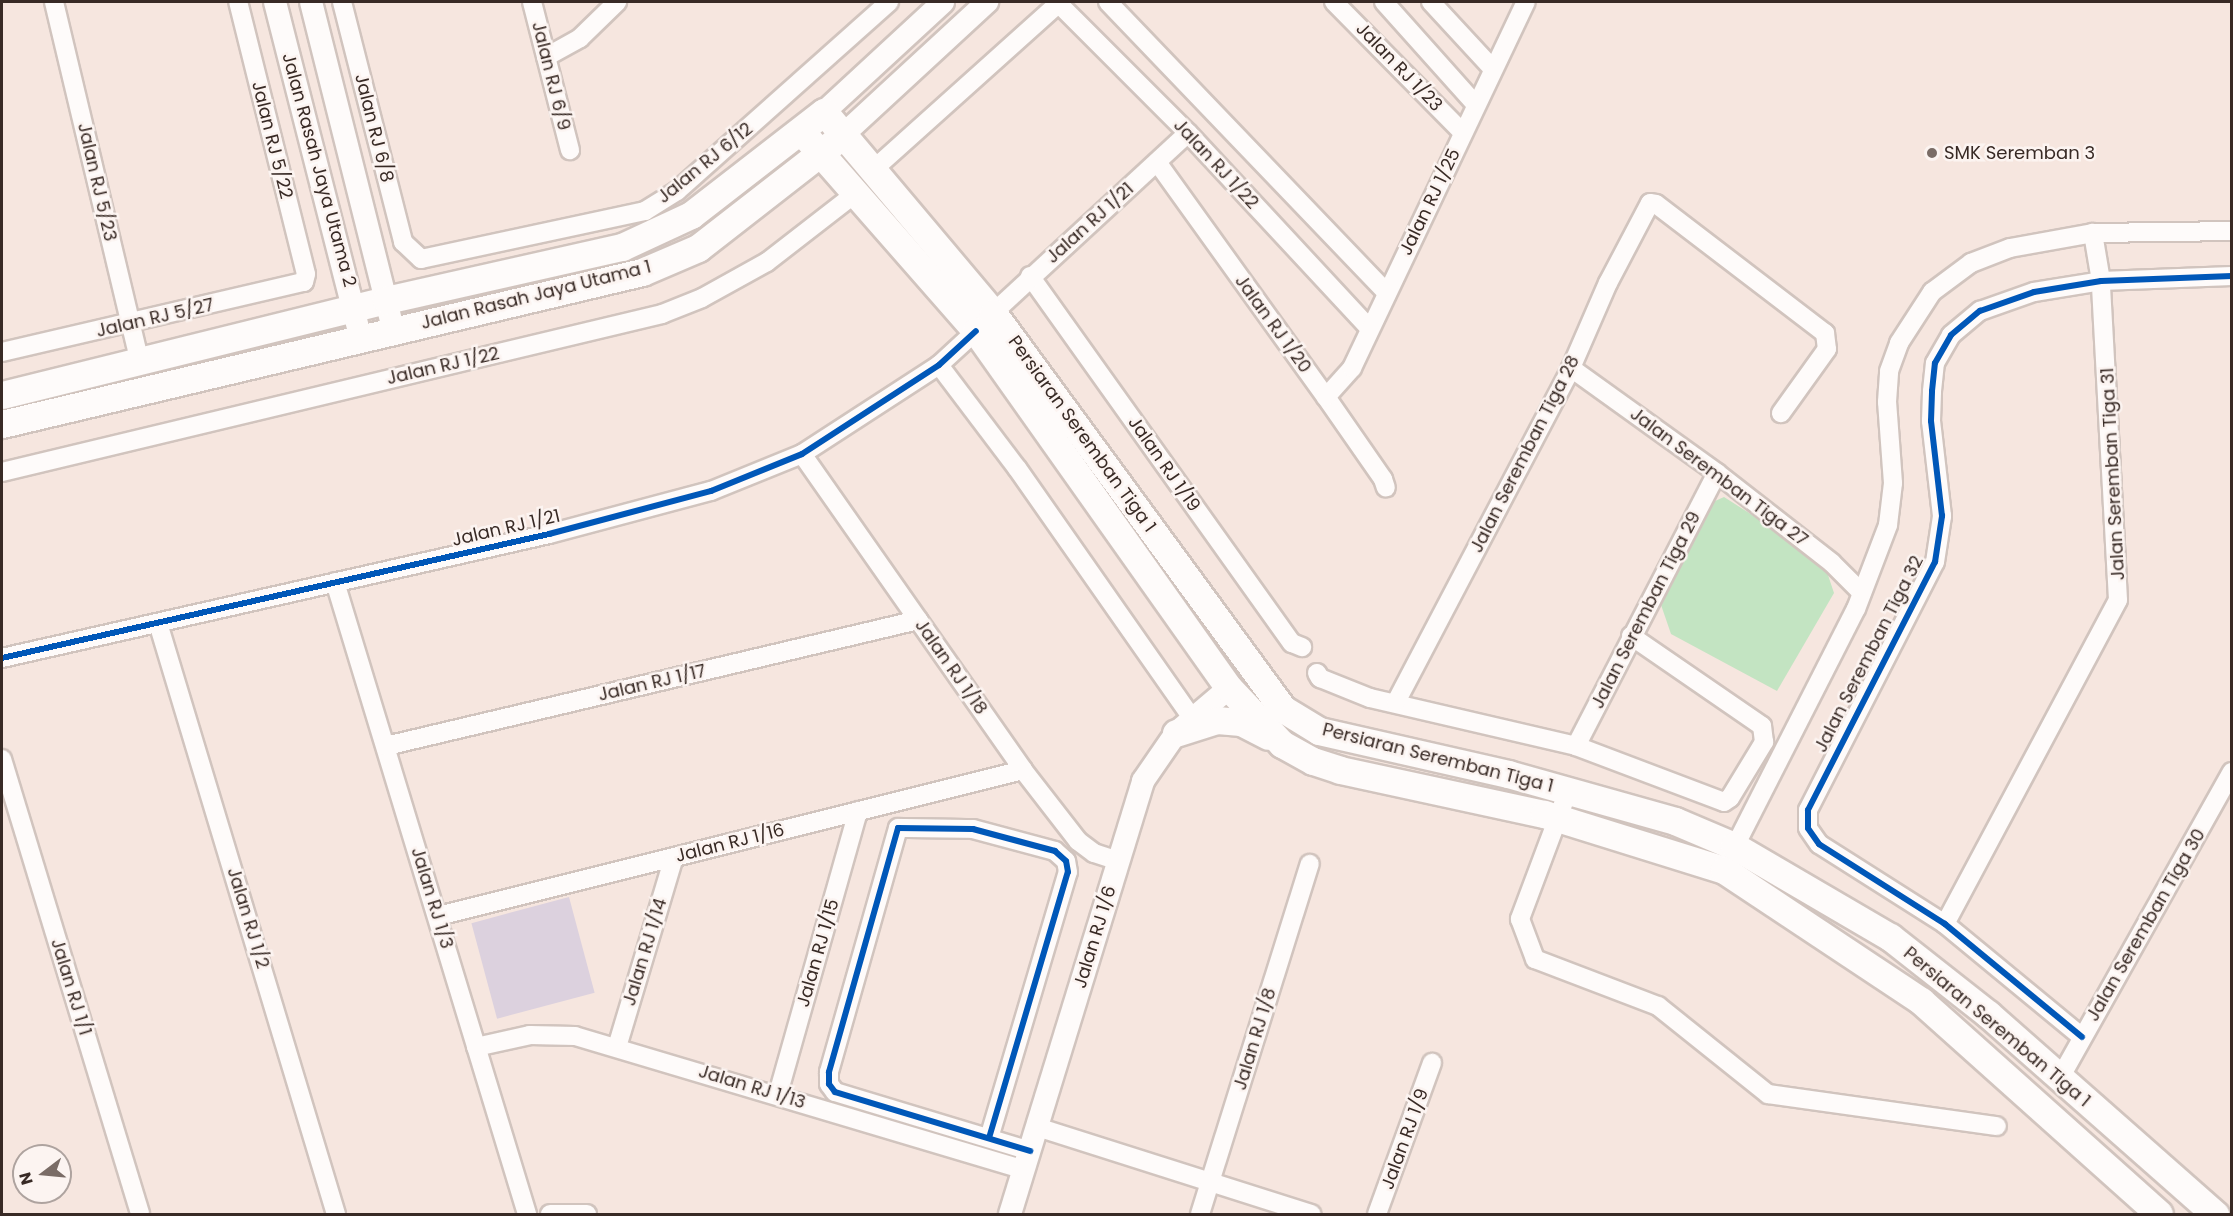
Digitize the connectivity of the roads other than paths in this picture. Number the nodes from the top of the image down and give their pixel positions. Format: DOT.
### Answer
graph roads {
  1 [pos="54,2"];
  2 [pos="238,2"];
  3 [pos="275,2"];
  4 [pos="311,2"];
  5 [pos="342,2"];
  6 [pos="532,2"];
  7 [pos="617,2"];
  8 [pos="889,2"];
  9 [pos="943,2"];
  10 [pos="987,2"];
  11 [pos="1059,2"];
  12 [pos="1108,2"];
  13 [pos="1334,2"];
  14 [pos="1384,2"];
  15 [pos="1431,2"];
  16 [pos="1526,2"];
  17 [pos="546,57"];
  18 [pos="1492,69"];
  19 [pos="1476,105"];
  20 [pos="824,112"];
  21 [pos="801,131"];
  22 [pos="1188,133"];
  23 [pos="1463,133"];
  24 [pos="844,134"];
  25 [pos="570,150"];
  26 [pos="820,153"];
  27 [pos="1157,162"];
  28 [pos="874,170"];
  29 [pos="856,193"];
  30 [pos="2232,231"];
  31 [pos="2093,233"];
  32 [pos="410,253"];
  33 [pos="1030,276"];
  34 [pos="2232,276"];
  35 [pos="305,278"];
  36 [pos="2101,281"];
  37 [pos="1386,292"];
  38 [pos="386,300"];
  39 [pos="355,308"];
  40 [pos="985,322"];
  41 [pos="131,324"];
  42 [pos="393,329"];
  43 [pos="1370,329"];
  44 [pos="361,339"];
  45 [pos="2,352"];
  46 [pos="140,362"];
  47 [pos="939,365"];
  48 [pos="1571,368"];
  49 [pos="2,395"];
  50 [pos="1326,397"];
  51 [pos="1781,413"];
  52 [pos="2,424"];
  53 [pos="802,454"];
  54 [pos="2,472"];
  55 [pos="1717,473"];
  56 [pos="1386,488"];
  57 [pos="335,582"];
  58 [pos="1862,593"];
  59 [pos="918,620"];
  60 [pos="158,623"];
  61 [pos="1631,636"];
  62 [pos="1302,647"];
  63 [pos="2,658"];
  64 [pos="1253,671"];
  65 [pos="1317,673"];
  66 [pos="1229,688"];
  67 [pos="1396,702"];
  68 [pos="1184,726"];
  69 [pos="1282,744"];
  70 [pos="386,746"];
  71 [pos="1576,746"];
  72 [pos="2,759"];
  73 [pos="1023,770"];
  74 [pos="2232,772"];
  75 [pos="1568,791"];
  76 [pos="898,802"];
  77 [pos="858,811"];
  78 [pos="1560,819"];
  79 [pos="898,828"];
  80 [pos="1087,849"];
  81 [pos="674,858"];
  82 [pos="1729,858"];
  83 [pos="1066,861"];
  84 [pos="1118,861"];
  85 [pos="1310,864"];
  86 [pos="438,916"];
  87 [pos="1945,924"];
  88 [pos="2082,1037"];
  89 [pos="476,1047"];
  90 [pos="617,1047"];
  91 [pos="1432,1063"];
  92 [pos="2060,1078"];
  93 [pos="778,1094"];
  94 [pos="1997,1126"];
  95 [pos="1037,1127"];
  96 [pos="989,1138"];
  97 [pos="1027,1160"];
  98 [pos="1210,1182"];
  99 [pos="140,1215"];
  100 [pos="336,1215"];
  101 [pos="527,1215"];
  102 [pos="550,1215"];
  103 [pos="587,1215"];
  104 [pos="1010,1215"];
  105 [pos="1200,1215"];
  106 [pos="1312,1215"];
  107 [pos="1377,1215"];
  108 [pos="2159,1215"];
  109 [pos="2215,1215"];
  1 -- 41 [label="street, Jalan RJ 5/23"];
  2 -- 35 [label="street, Jalan RJ 5/22"];
  3 -- 39 [label="street, Jalan Rasah Jaya Utama 2"];
  4 -- 38 [label="street, Jalan Rasah Jaya Utama 2"];
  5 -- 32 [label="street, Jalan RJ 6/8"];
  6 -- 17 [label="street, Jalan RJ 6/9"];
  7 -- 17 [label="street"];
  8 -- 32 [label="street, Jalan RJ 6/12"];
  9 -- 20 [label="street, Jalan Rasah Jaya Utama 1"];
  10 -- 24 [label="street, Jalan Rasah Jaya Utama 1"];
  11 -- 22 [label="street, Jalan RJ 1/22"];
  11 -- 28 [label="street"];
  12 -- 37 [label="street, Jalan RJ 1/22"];
  13 -- 23 [label="street, Jalan RJ 1/23"];
  14 -- 19 [label="street, Jalan RJ 1/23"];
  15 -- 18 [label="street"];
  16 -- 18 [label="street, Jalan RJ 1/25"];
  17 -- 25 [label="street, Jalan RJ 6/9"];
  18 -- 19 [label="street, Jalan RJ 1/25"];
  19 -- 23 [label="street, Jalan RJ 1/25"];
  20 -- 21 [label="main road, Jalan Rasah Jaya Utama 1"];
  20 -- 24 [label="main road, Persiaran Seremban Tiga 1"];
  21 -- 26 [label="main road, Persiaran Seremban Tiga 1"];
  21 -- 38 [label="main road, Jalan Rasah Jaya Utama 1"];
  22 -- 27 [label="street, Jalan RJ 1/21"];
  22 -- 43 [label="street, Jalan RJ 1/22"];
  23 -- 37 [label="street, Jalan RJ 1/25"];
  24 -- 26 [label="main road, Jalan Rasah Jaya Utama 1"];
  24 -- 28 [label="main road, Persiaran Seremban Tiga 1"];
  26 -- 29 [label="main road, Persiaran Seremban Tiga 1"];
  26 -- 42 [label="main road, Jalan Rasah Jaya Utama 1"];
  27 -- 33 [label="street, Jalan RJ 1/21"];
  27 -- 50 [label="street, Jalan RJ 1/20"];
  28 -- 40 [label="main road, Persiaran Seremban Tiga 1"];
  29 -- 40 [label="main road, Persiaran Seremban Tiga 1"];
  29 -- 54 [label="street, Jalan RJ 1/22"];
  30 -- 31 [label="street"];
  31 -- 36 [label="street, Jalan Seremban Tiga 31"];
  31 -- 58 [label="street"];
  33 -- 40 [label="street, Jalan RJ 1/21"];
  33 -- 62 [label="street, Jalan RJ 1/19"];
  34 -- 36 [label="street, Jalan Seremban Tiga 32"];
  35 -- 41 [label="street, Jalan RJ 5/27"];
  36 -- 87 [label="street, Jalan Seremban Tiga 31"];
  36 -- 87 [label="street, Jalan Seremban Tiga 32"];
  37 -- 43 [label="street, Jalan RJ 1/25"];
  38 -- 39 [label="main road, Jalan Rasah Jaya Utama 1"];
  38 -- 42 [label="street, Jalan Rasah Jaya Utama 2"];
  39 -- 44 [label="street, Jalan Rasah Jaya Utama 2"];
  39 -- 46 [label="main road, Jalan Rasah Jaya Utama 1"];
  40 -- 47 [label="street, Jalan RJ 1/21"];
  40 -- 64 [label="main road, Persiaran Seremban Tiga 1"];
  40 -- 66 [label="main road, Persiaran Seremban Tiga 1"];
  41 -- 45 [label="street, Jalan RJ 5/27"];
  41 -- 46 [label="street, Jalan RJ 5/23"];
  42 -- 44 [label="main road, Jalan Rasah Jaya Utama 1"];
  43 -- 50 [label="street, Jalan RJ 1/25"];
  44 -- 52 [label="main road, Jalan Rasah Jaya Utama 1"];
  46 -- 49 [label="main road, Jalan Rasah Jaya Utama 1"];
  47 -- 53 [label="street, Jalan RJ 1/21"];
  47 -- 68 [label="street"];
  48 -- 51 [label="street, Jalan Seremban Tiga 28"];
  48 -- 55 [label="street, Jalan Seremban Tiga 27"];
  48 -- 67 [label="street, Jalan Seremban Tiga 28"];
  50 -- 56 [label="street, Jalan RJ 1/20"];
  53 -- 57 [label="street, Jalan RJ 1/21"];
  53 -- 59 [label="street, Jalan RJ 1/18"];
  55 -- 58 [label="street, Jalan Seremban Tiga 27"];
  55 -- 61 [label="street, Jalan Seremban Tiga 29"];
  57 -- 60 [label="street, Jalan RJ 1/21"];
  57 -- 70 [label="street, Jalan RJ 1/3"];
  58 -- 82 [label="street"];
  59 -- 70 [label="street, Jalan RJ 1/17"];
  59 -- 73 [label="street, Jalan RJ 1/18"];
  60 -- 63 [label="street, Jalan RJ 1/21"];
  60 -- 100 [label="street, Jalan RJ 1/2"];
  61 -- 71 [label="street, Jalan Seremban Tiga 29"];
  61 -- 71 [label="street"];
  64 -- 66 [label="main road"];
  64 -- 75 [label="main road, Persiaran Seremban Tiga 1"];
  65 -- 67 [label="street"];
  66 -- 68 [label="street, Jalan RJ 1/6"];
  66 -- 69 [label="main road, Persiaran Seremban Tiga 1"];
  67 -- 71 [label="street"];
  68 -- 69 [label="main road"];
  68 -- 84 [label="street, Jalan RJ 1/6"];
  69 -- 78 [label="main road, Persiaran Seremban Tiga 1"];
  70 -- 86 [label="street, Jalan RJ 1/3"];
  72 -- 99 [label="street, Jalan RJ 1/1"];
  73 -- 76 [label="street, Jalan RJ 1/16"];
  73 -- 80 [label="street, Jalan RJ 1/18"];
  74 -- 88 [label="street, Jalan Seremban Tiga 30"];
  75 -- 78 [label="street"];
  75 -- 82 [label="main road, Persiaran Seremban Tiga 1"];
  76 -- 77 [label="street, Jalan RJ 1/16"];
  76 -- 79 [label="street"];
  77 -- 81 [label="street, Jalan RJ 1/16"];
  77 -- 93 [label="street, Jalan RJ 1/15"];
  78 -- 82 [label="main road, Persiaran Seremban Tiga 1"];
  78 -- 94 [label="street"];
  79 -- 83 [label="street"];
  79 -- 96 [label="street"];
  80 -- 83 [label="street"];
  80 -- 84 [label="street, Jalan RJ 1/18"];
  81 -- 86 [label="street, Jalan RJ 1/16"];
  81 -- 90 [label="street, Jalan RJ 1/14"];
  82 -- 92 [label="main road, Persiaran Seremban Tiga 1"];
  82 -- 108 [label="main road, Persiaran Seremban Tiga 1"];
  83 -- 96 [label="street"];
  84 -- 95 [label="street, Jalan RJ 1/6"];
  85 -- 98 [label="street, Jalan RJ 1/8"];
  86 -- 89 [label="street, Jalan RJ 1/3"];
  87 -- 88 [label="street, Jalan Seremban Tiga 32"];
  88 -- 92 [label="street, Jalan Seremban Tiga 30"];
  89 -- 90 [label="street, Jalan RJ 1/13"];
  89 -- 101 [label="street, Jalan RJ 1/3"];
  90 -- 93 [label="street, Jalan RJ 1/13"];
  91 -- 107 [label="street, Jalan RJ 1/9"];
  92 -- 109 [label="main road, Persiaran Seremban Tiga 1"];
  93 -- 97 [label="street, Jalan RJ 1/13"];
  95 -- 97 [label="street, Jalan RJ 1/6"];
  95 -- 98 [label="street"];
  96 -- 97 [label="street"];
  97 -- 104 [label="street, Jalan RJ 1/6"];
  98 -- 105 [label="street, Jalan RJ 1/8"];
  98 -- 106 [label="street"];
  102 -- 103 [label="street"];
}
